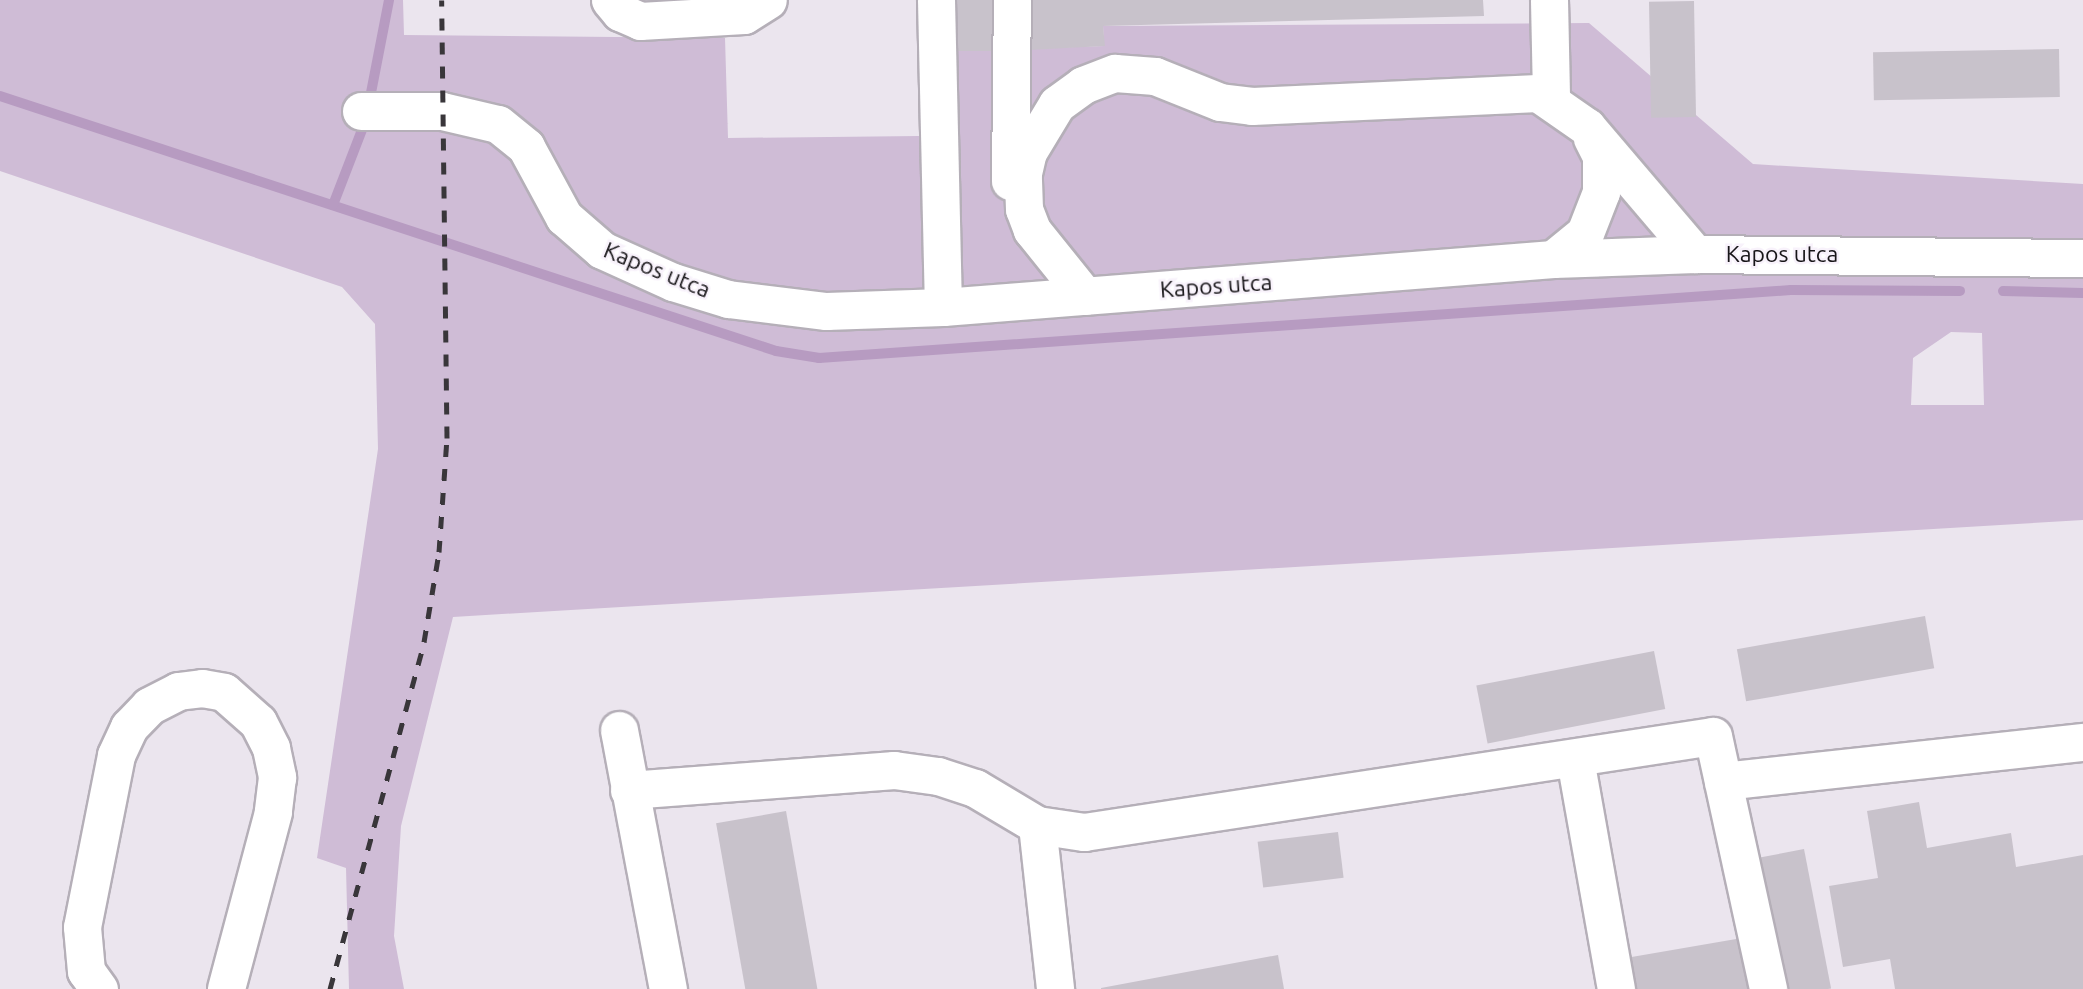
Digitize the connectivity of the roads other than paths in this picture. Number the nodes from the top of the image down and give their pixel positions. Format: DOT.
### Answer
graph roads {
  1 [pos="610,0"];
  2 [pos="768,0"];
  3 [pos="936,0"];
  4 [pos="1012,0"];
  5 [pos="1549,0"];
  6 [pos="1551,99"];
  7 [pos="372,110"];
  8 [pos="1587,127"];
  9 [pos="1032,230"];
  10 [pos="1695,254"];
  11 [pos="2083,258"];
  12 [pos="1553,259"];
  13 [pos="1085,296"];
  14 [pos="943,307"];
  15 [pos="619,730"];
  16 [pos="2083,742"];
  17 [pos="1575,759"];
  18 [pos="1723,781"];
  19 [pos="629,790"];
  20 [pos="1037,825"];
  21 [pos="227,982"];
  22 [pos="91,983"];
  23 [pos="668,989"];
  24 [pos="1055,989"];
  25 [pos="1616,989"];
  26 [pos="1768,989"];
  1 -- 2 [label="street"];
  3 -- 14 [label="street"];
  4 -- 9 [label="street"];
  5 -- 6 [label="street"];
  6 -- 8 [label="street"];
  6 -- 9 [label="street"];
  7 -- 14 [label="street, Kapos utca"];
  8 -- 10 [label="street"];
  8 -- 12 [label="street"];
  9 -- 13 [label="street"];
  10 -- 11 [label="street, Kapos utca"];
  10 -- 12 [label="street, Kapos utca"];
  12 -- 13 [label="street, Kapos utca"];
  13 -- 14 [label="street, Kapos utca"];
  15 -- 19 [label="street"];
  16 -- 18 [label="street"];
  17 -- 18 [label="street"];
  17 -- 20 [label="street"];
  17 -- 25 [label="street"];
  18 -- 26 [label="street"];
  19 -- 20 [label="street"];
  19 -- 23 [label="street"];
  20 -- 24 [label="street"];
  21 -- 22 [label="street"];
}
